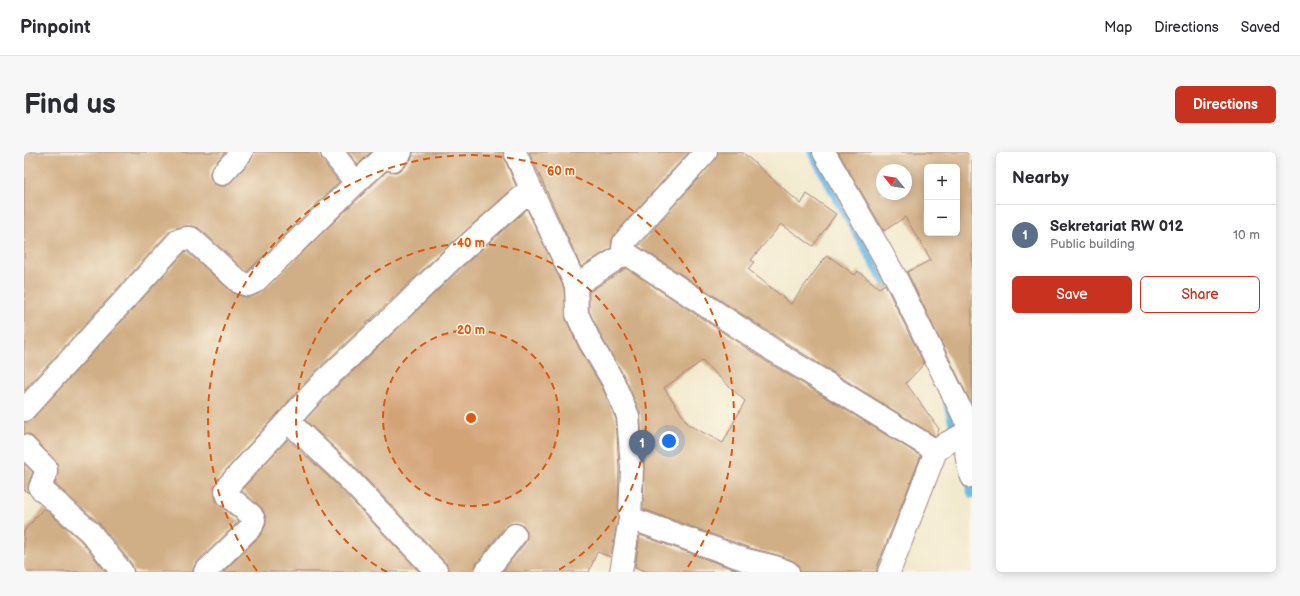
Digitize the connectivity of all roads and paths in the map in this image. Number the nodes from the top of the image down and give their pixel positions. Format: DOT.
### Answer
graph roads {
  1 [pos="242,152"];
  2 [pos="332,152"];
  3 [pos="401,152"];
  4 [pos="515,152"];
  5 [pos="706,152"];
  6 [pos="824,152"];
  7 [pos="222,174"];
  8 [pos="356,183"];
  9 [pos="531,189"];
  10 [pos="626,253"];
  11 [pos="576,285"];
  12 [pos="24,410"];
  13 [pos="288,421"];
  14 [pos="959,437"];
  15 [pos="24,446"];
  16 [pos="972,477"];
  17 [pos="630,518"];
  18 [pos="515,535"];
  19 [pos="122,572"];
  20 [pos="205,572"];
  21 [pos="437,572"];
  22 [pos="486,572"];
  23 [pos="621,572"];
  24 [pos="788,572"];
  25 [pos="889,572"];
  1 -- 7 [label="street"];
  2 -- 8 [label="street"];
  3 -- 8 [label="street"];
  4 -- 9 [label="street"];
  5 -- 10 [label="street"];
  6 -- 14 [label="street"];
  8 -- 12 [label="street"];
  9 -- 11 [label="street"];
  9 -- 13 [label="street"];
  10 -- 11 [label="street"];
  10 -- 14 [label="street"];
  11 -- 17 [label="street"];
  13 -- 20 [label="street"];
  13 -- 21 [label="street"];
  14 -- 16 [label="street"];
  14 -- 25 [label="street"];
  15 -- 19 [label="street"];
  17 -- 23 [label="street"];
  17 -- 24 [label="street"];
  18 -- 22 [label="street"];
}
